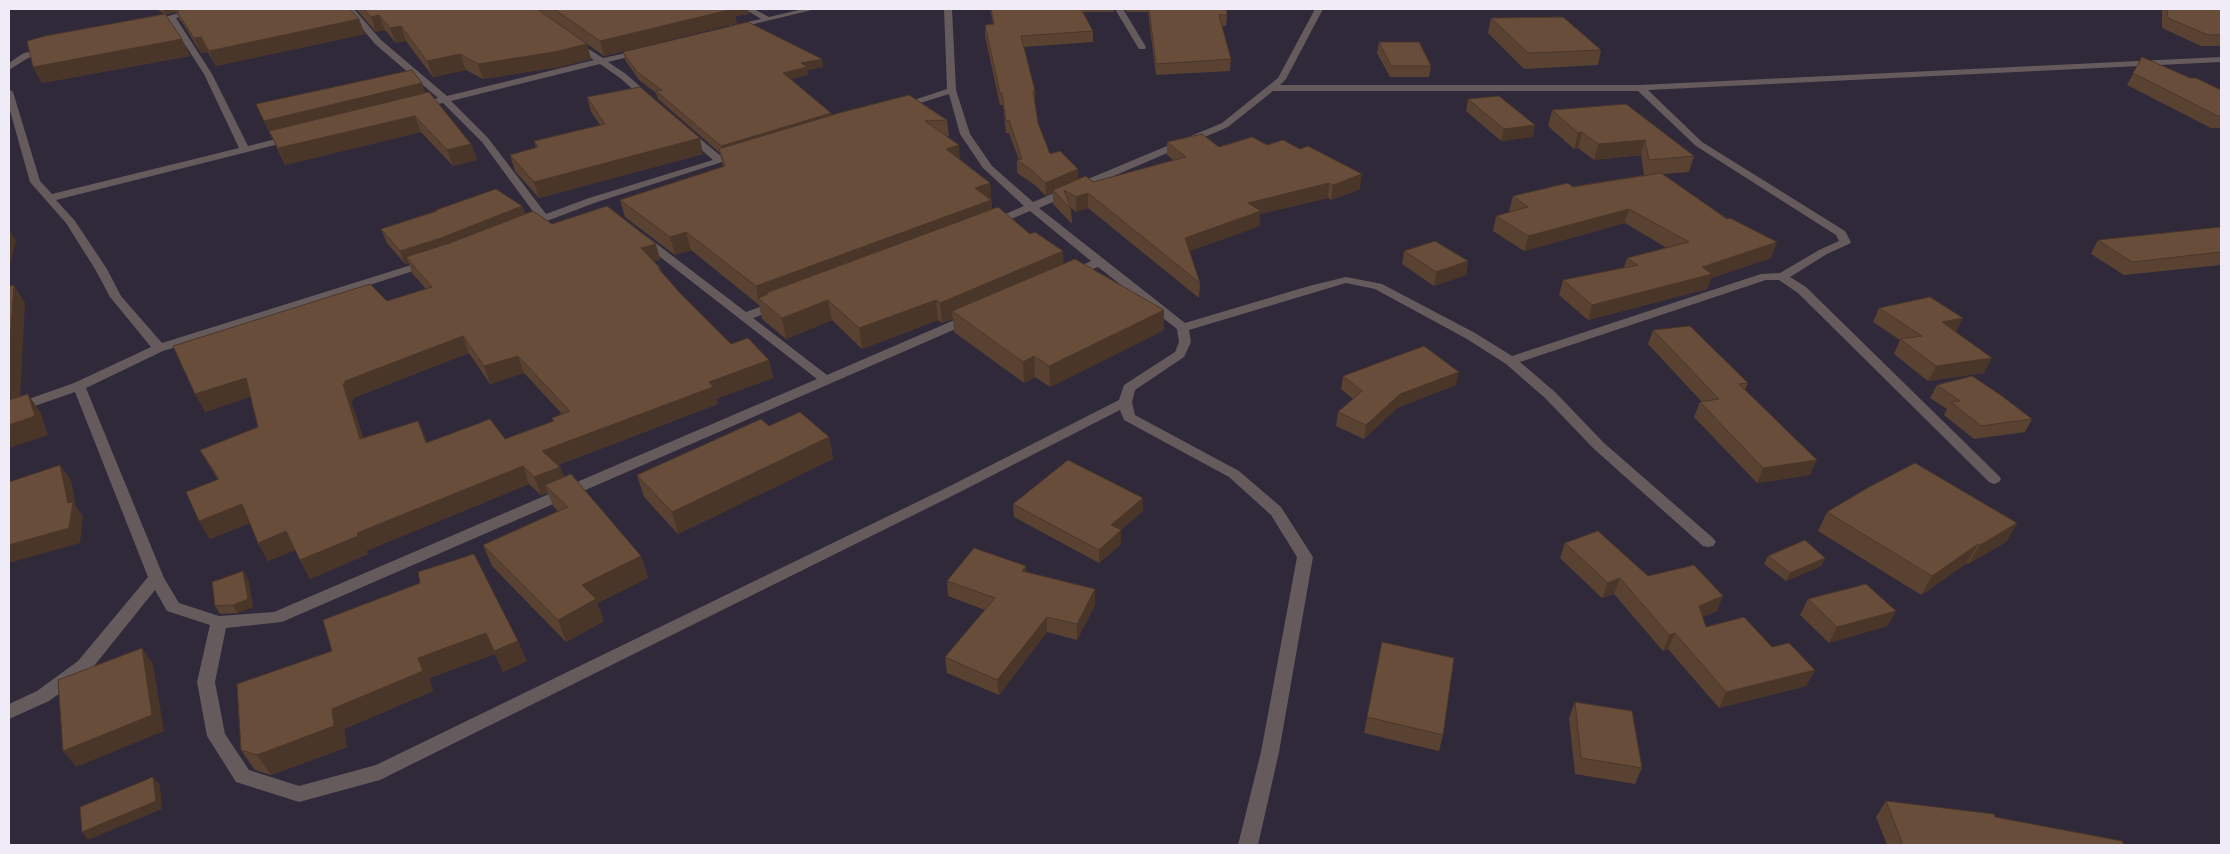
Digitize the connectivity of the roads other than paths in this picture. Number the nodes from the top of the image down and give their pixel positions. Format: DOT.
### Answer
graph roads {
  1 [pos="203,9"];
  2 [pos="350,9"];
  3 [pos="749,9"];
  4 [pos="812,9"];
  5 [pos="948,9"];
  6 [pos="1119,9"];
  7 [pos="1319,9"];
  8 [pos="171,17"];
  9 [pos="767,19"];
  10 [pos="142,24"];
  11 [pos="721,31"];
  12 [pos="563,35"];
  13 [pos="57,46"];
  14 [pos="1142,47"];
  15 [pos="648,50"];
  16 [pos="2221,60"];
  17 [pos="602,61"];
  18 [pos="9,67"];
  19 [pos="1272,88"];
  20 [pos="1640,88"];
  21 [pos="952,90"];
  22 [pos="9,92"];
  23 [pos="445,100"];
  24 [pos="407,109"];
  25 [pos="660,109"];
  26 [pos="887,110"];
  27 [pos="682,128"];
  28 [pos="302,135"];
  29 [pos="245,150"];
  30 [pos="748,153"];
  31 [pos="720,161"];
  32 [pos="50,198"];
  33 [pos="593,200"];
  34 [pos="1032,208"];
  35 [pos="608,212"];
  36 [pos="543,218"];
  37 [pos="986,226"];
  38 [pos="520,228"];
  39 [pos="638,235"];
  40 [pos="442,258"];
  41 [pos="1099,262"];
  42 [pos="1782,277"];
  43 [pos="1063,278"];
  44 [pos="791,300"];
  45 [pos="981,313"];
  46 [pos="744,317"];
  47 [pos="1183,328"];
  48 [pos="159,348"];
  49 [pos="1511,361"];
  50 [pos="826,380"];
  51 [pos="79,386"];
  52 [pos="1126,402"];
  53 [pos="9,411"];
  54 [pos="1994,479"];
  55 [pos="1708,542"];
  56 [pos="156,578"];
  57 [pos="219,622"];
  58 [pos="9,712"];
  59 [pos="1248,845"];
  1 -- 8 [label="street"];
  2 -- 23 [label="street"];
  3 -- 9 [label="street"];
  4 -- 9 [label="street"];
  5 -- 21 [label="street"];
  6 -- 14 [label="street"];
  7 -- 19 [label="street"];
  8 -- 10 [label="street"];
  8 -- 29 [label="street"];
  9 -- 11 [label="street"];
  12 -- 17 [label="street"];
  13 -- 18 [label="street"];
  15 -- 17 [label="street"];
  16 -- 20 [label="street"];
  17 -- 23 [label="street"];
  17 -- 25 [label="street"];
  19 -- 20 [label="street"];
  19 -- 34 [label="street"];
  20 -- 42 [label="street"];
  21 -- 26 [label="street"];
  21 -- 34 [label="street"];
  22 -- 32 [label="street"];
  23 -- 24 [label="street"];
  23 -- 36 [label="street"];
  27 -- 31 [label="street"];
  28 -- 29 [label="street"];
  29 -- 32 [label="street"];
  30 -- 31 [label="street"];
  31 -- 33 [label="street"];
  32 -- 48 [label="street"];
  33 -- 35 [label="street"];
  33 -- 36 [label="street"];
  34 -- 37 [label="street"];
  34 -- 41 [label="street"];
  36 -- 38 [label="street"];
  39 -- 46 [label="street"];
  40 -- 48 [label="street"];
  41 -- 43 [label="street"];
  41 -- 47 [label="street"];
  42 -- 49 [label="street"];
  42 -- 54 [label="street"];
  44 -- 46 [label="street"];
  45 -- 50 [label="street"];
  46 -- 50 [label="street"];
  47 -- 49 [label="street"];
  47 -- 52 [label="street"];
  48 -- 51 [label="street"];
  49 -- 55 [label="street"];
  50 -- 57 [label="street"];
  51 -- 53 [label="street"];
  51 -- 56 [label="street"];
  52 -- 57 [label="street"];
  52 -- 59 [label="street"];
  56 -- 57 [label="street"];
  56 -- 58 [label="street"];
}
